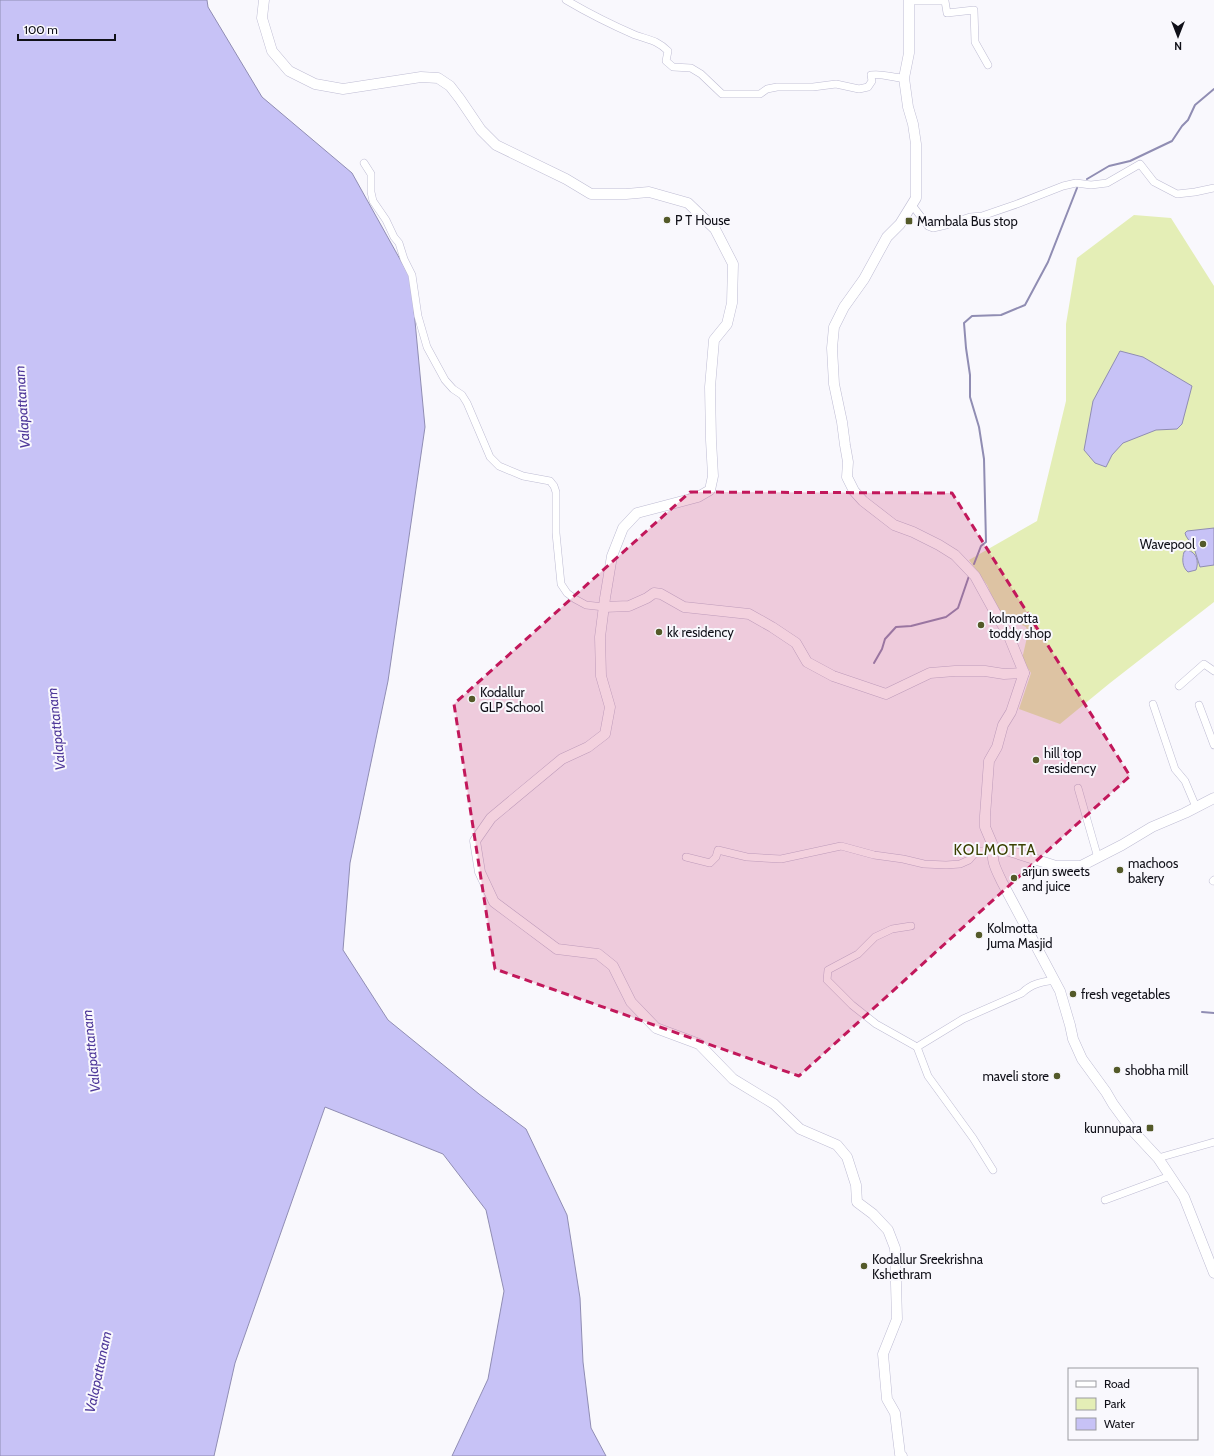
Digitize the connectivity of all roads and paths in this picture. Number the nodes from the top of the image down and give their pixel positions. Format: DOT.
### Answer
graph roads {
  1 [pos="264,0"];
  2 [pos="566,0"];
  3 [pos="910,0"];
  4 [pos="988,65"];
  5 [pos="904,78"];
  6 [pos="364,163"];
  7 [pos="1214,188"];
  8 [pos="912,205"];
  9 [pos="604,607"];
  10 [pos="1214,670"];
  11 [pos="1024,673"];
  12 [pos="1179,686"];
  13 [pos="1153,704"];
  14 [pos="1199,705"];
  15 [pos="1214,745"];
  16 [pos="1078,788"];
  17 [pos="1214,798"];
  18 [pos="1196,808"];
  19 [pos="994,848"];
  20 [pos="686,857"];
  21 [pos="1098,858"];
  22 [pos="911,926"];
  23 [pos="1054,980"];
  24 [pos="917,1046"];
  25 [pos="1214,1142"];
  26 [pos="1158,1158"];
  27 [pos="994,1170"];
  28 [pos="1170,1176"];
  29 [pos="1105,1200"];
  30 [pos="1214,1273"];
  31 [pos="902,1456"];
  1 -- 9 [label="street"];
  2 -- 5 [label="street"];
  3 -- 4 [label="street"];
  3 -- 5 [label="street"];
  5 -- 8 [label="street"];
  6 -- 9 [label="street"];
  7 -- 8 [label="street"];
  8 -- 11 [label="street"];
  9 -- 11 [label="street"];
  9 -- 31 [label="street"];
  10 -- 12 [label="street"];
  11 -- 19 [label="street"];
  13 -- 18 [label="street"];
  14 -- 15 [label="street"];
  16 -- 21 [label="street"];
  17 -- 18 [label="street"];
  18 -- 21 [label="street"];
  19 -- 20 [label="street"];
  19 -- 21 [label="street"];
  19 -- 23 [label="street"];
  22 -- 24 [label="street"];
  23 -- 24 [label="street"];
  23 -- 26 [label="street"];
  24 -- 27 [label="street"];
  25 -- 26 [label="street"];
  26 -- 28 [label="street"];
  28 -- 29 [label="street"];
  28 -- 30 [label="street"];
}
